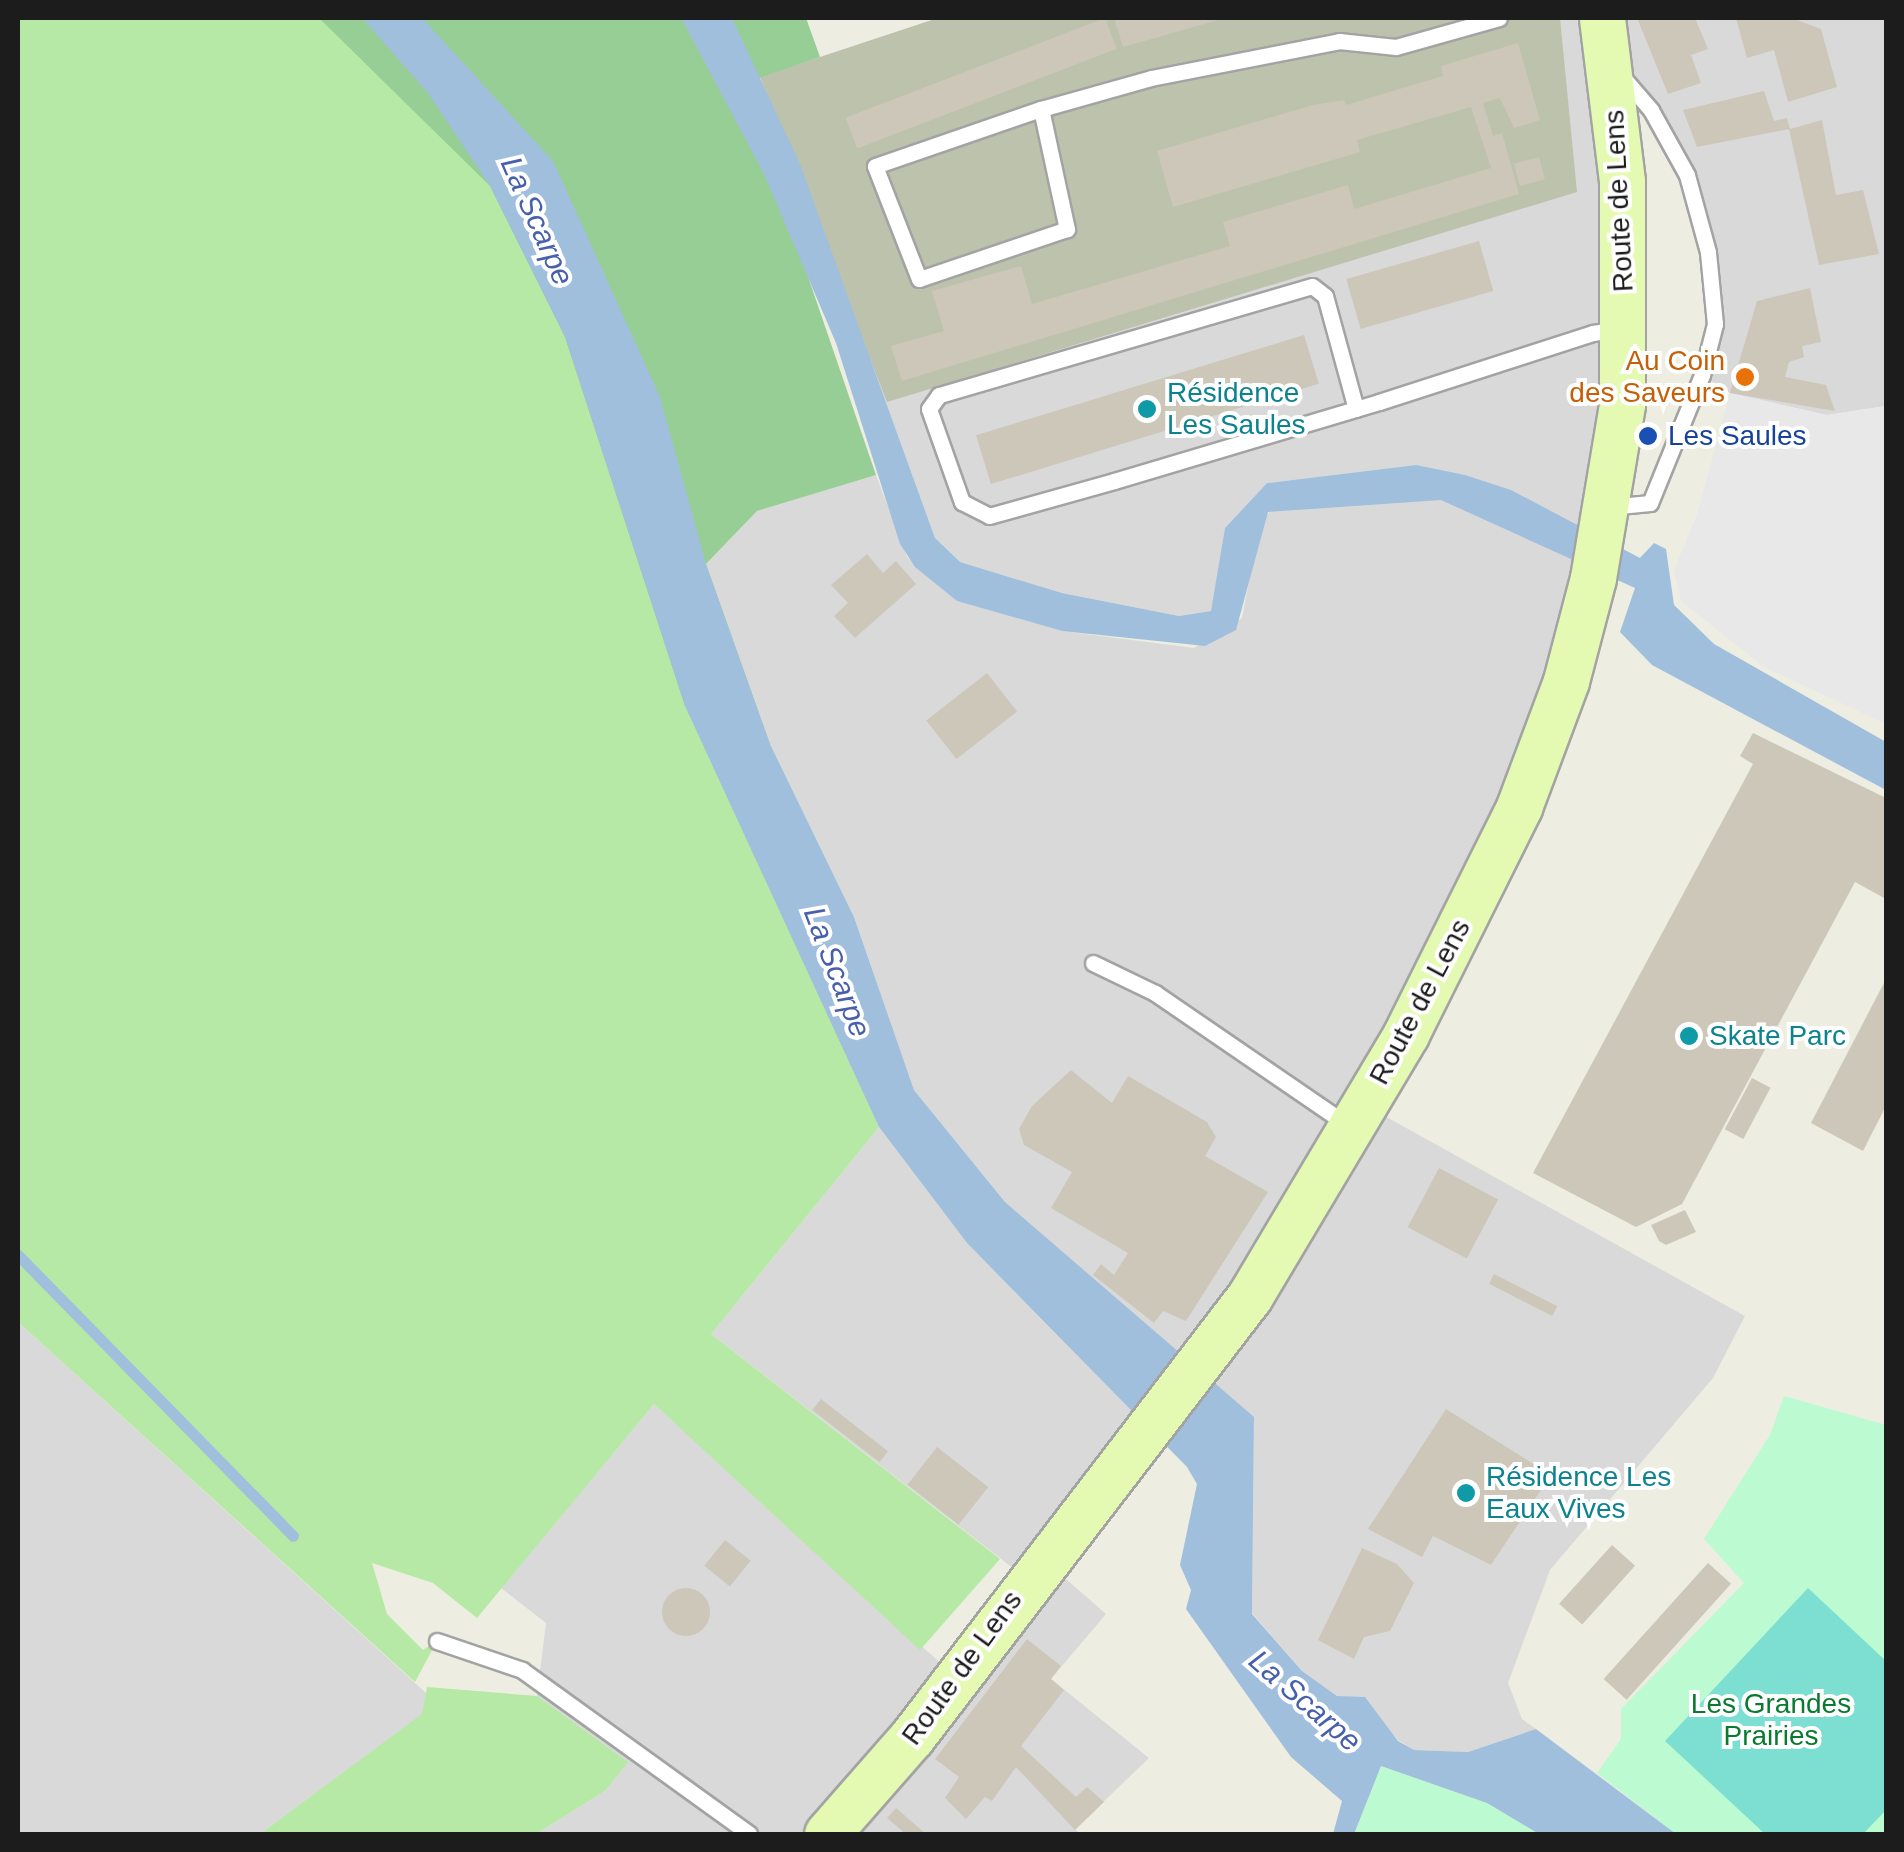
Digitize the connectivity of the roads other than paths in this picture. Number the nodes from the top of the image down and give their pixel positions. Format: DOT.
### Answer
graph roads {
  1 [pos="1499,18"];
  2 [pos="1602,18"];
  3 [pos="1610,64"];
  4 [pos="1041,109"];
  5 [pos="1626,328"];
  6 [pos="1356,408"];
  7 [pos="1620,515"];
  8 [pos="1093,963"];
  9 [pos="1352,1127"];
  10 [pos="438,1641"];
  11 [pos="749,1834"];
  12 [pos="827,1834"];
  1 -- 4 [label="lane"];
  2 -- 3 [label="main road, Route de Lens"];
  3 -- 5 [label="main road, Route de Lens"];
  3 -- 7 [label="lane"];
  4 -- 4 [label="lane"];
  5 -- 6 [label="lane"];
  5 -- 7 [label="main road, Route de Lens"];
  6 -- 6 [label="lane"];
  7 -- 9 [label="main road, Route de Lens"];
  8 -- 9 [label="lane"];
  9 -- 12 [label="main road, Route de Lens"];
  10 -- 11 [label="lane"];
}
